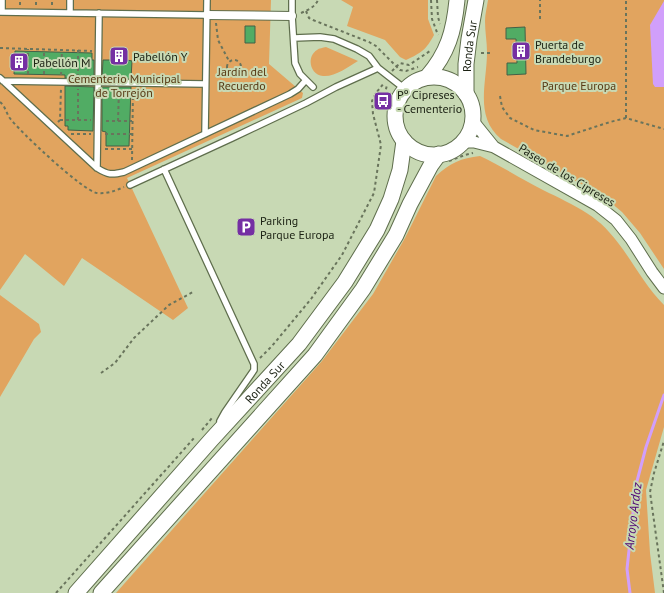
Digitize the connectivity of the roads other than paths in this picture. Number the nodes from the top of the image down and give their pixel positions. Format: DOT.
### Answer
graph roads {
  1 [pos="2,0"];
  2 [pos="70,0"];
  3 [pos="207,0"];
  4 [pos="292,0"];
  5 [pos="458,0"];
  6 [pos="476,0"];
  7 [pos="1,12"];
  8 [pos="70,13"];
  9 [pos="99,14"];
  10 [pos="207,15"];
  11 [pos="292,16"];
  12 [pos="294,38"];
  13 [pos="378,68"];
  14 [pos="424,70"];
  15 [pos="1,79"];
  16 [pos="306,80"];
  17 [pos="98,82"];
  18 [pos="205,84"];
  19 [pos="313,88"];
  20 [pos="405,89"];
  21 [pos="466,94"];
  22 [pos="473,121"];
  23 [pos="205,134"];
  24 [pos="404,141"];
  25 [pos="462,142"];
  26 [pos="494,147"];
  27 [pos="444,158"];
  28 [pos="97,168"];
  29 [pos="164,169"];
  30 [pos="130,185"];
  31 [pos="664,288"];
  32 [pos="211,440"];
  33 [pos="76,593"];
  34 [pos="101,593"];
  1 -- 7 [label="lane"];
  2 -- 8 [label="lane"];
  3 -- 10 [label="lane"];
  4 -- 11 [label="lane"];
  5 -- 14 [label="main road, Ronda Sur"];
  6 -- 21 [label="main road, Ronda Sur"];
  7 -- 8 [label="lane"];
  8 -- 9 [label="lane"];
  9 -- 10 [label="lane"];
  9 -- 17 [label="lane"];
  10 -- 11 [label="street"];
  10 -- 18 [label="lane"];
  11 -- 12 [label="lane"];
  12 -- 13 [label="lane"];
  12 -- 16 [label="lane"];
  13 -- 20 [label="lane"];
  13 -- 29 [label="lane"];
  14 -- 20 [label="main road, Ronda Sur"];
  14 -- 21 [label="main road, Ronda Sur"];
  15 -- 17 [label="lane"];
  15 -- 28 [label="lane"];
  16 -- 19 [label="lane"];
  16 -- 23 [label="lane"];
  17 -- 18 [label="lane"];
  17 -- 28 [label="lane"];
  18 -- 23 [label="lane"];
  20 -- 24 [label="main road"];
  21 -- 22 [label="main road, Ronda Sur"];
  22 -- 25 [label="main road"];
  22 -- 26 [label="street, Paseo de los Cipreses"];
  23 -- 28 [label="lane"];
  24 -- 27 [label="main road"];
  24 -- 32 [label="main road, Ronda Sur"];
  25 -- 26 [label="street, Paseo de los Cipreses"];
  25 -- 27 [label="main road"];
  26 -- 31 [label="street, Paseo de los Cipreses"];
  27 -- 34 [label="main road, Ronda Sur"];
  29 -- 30 [label="lane"];
  29 -- 32 [label="lane"];
  32 -- 33 [label="main road, Ronda Sur"];
}
